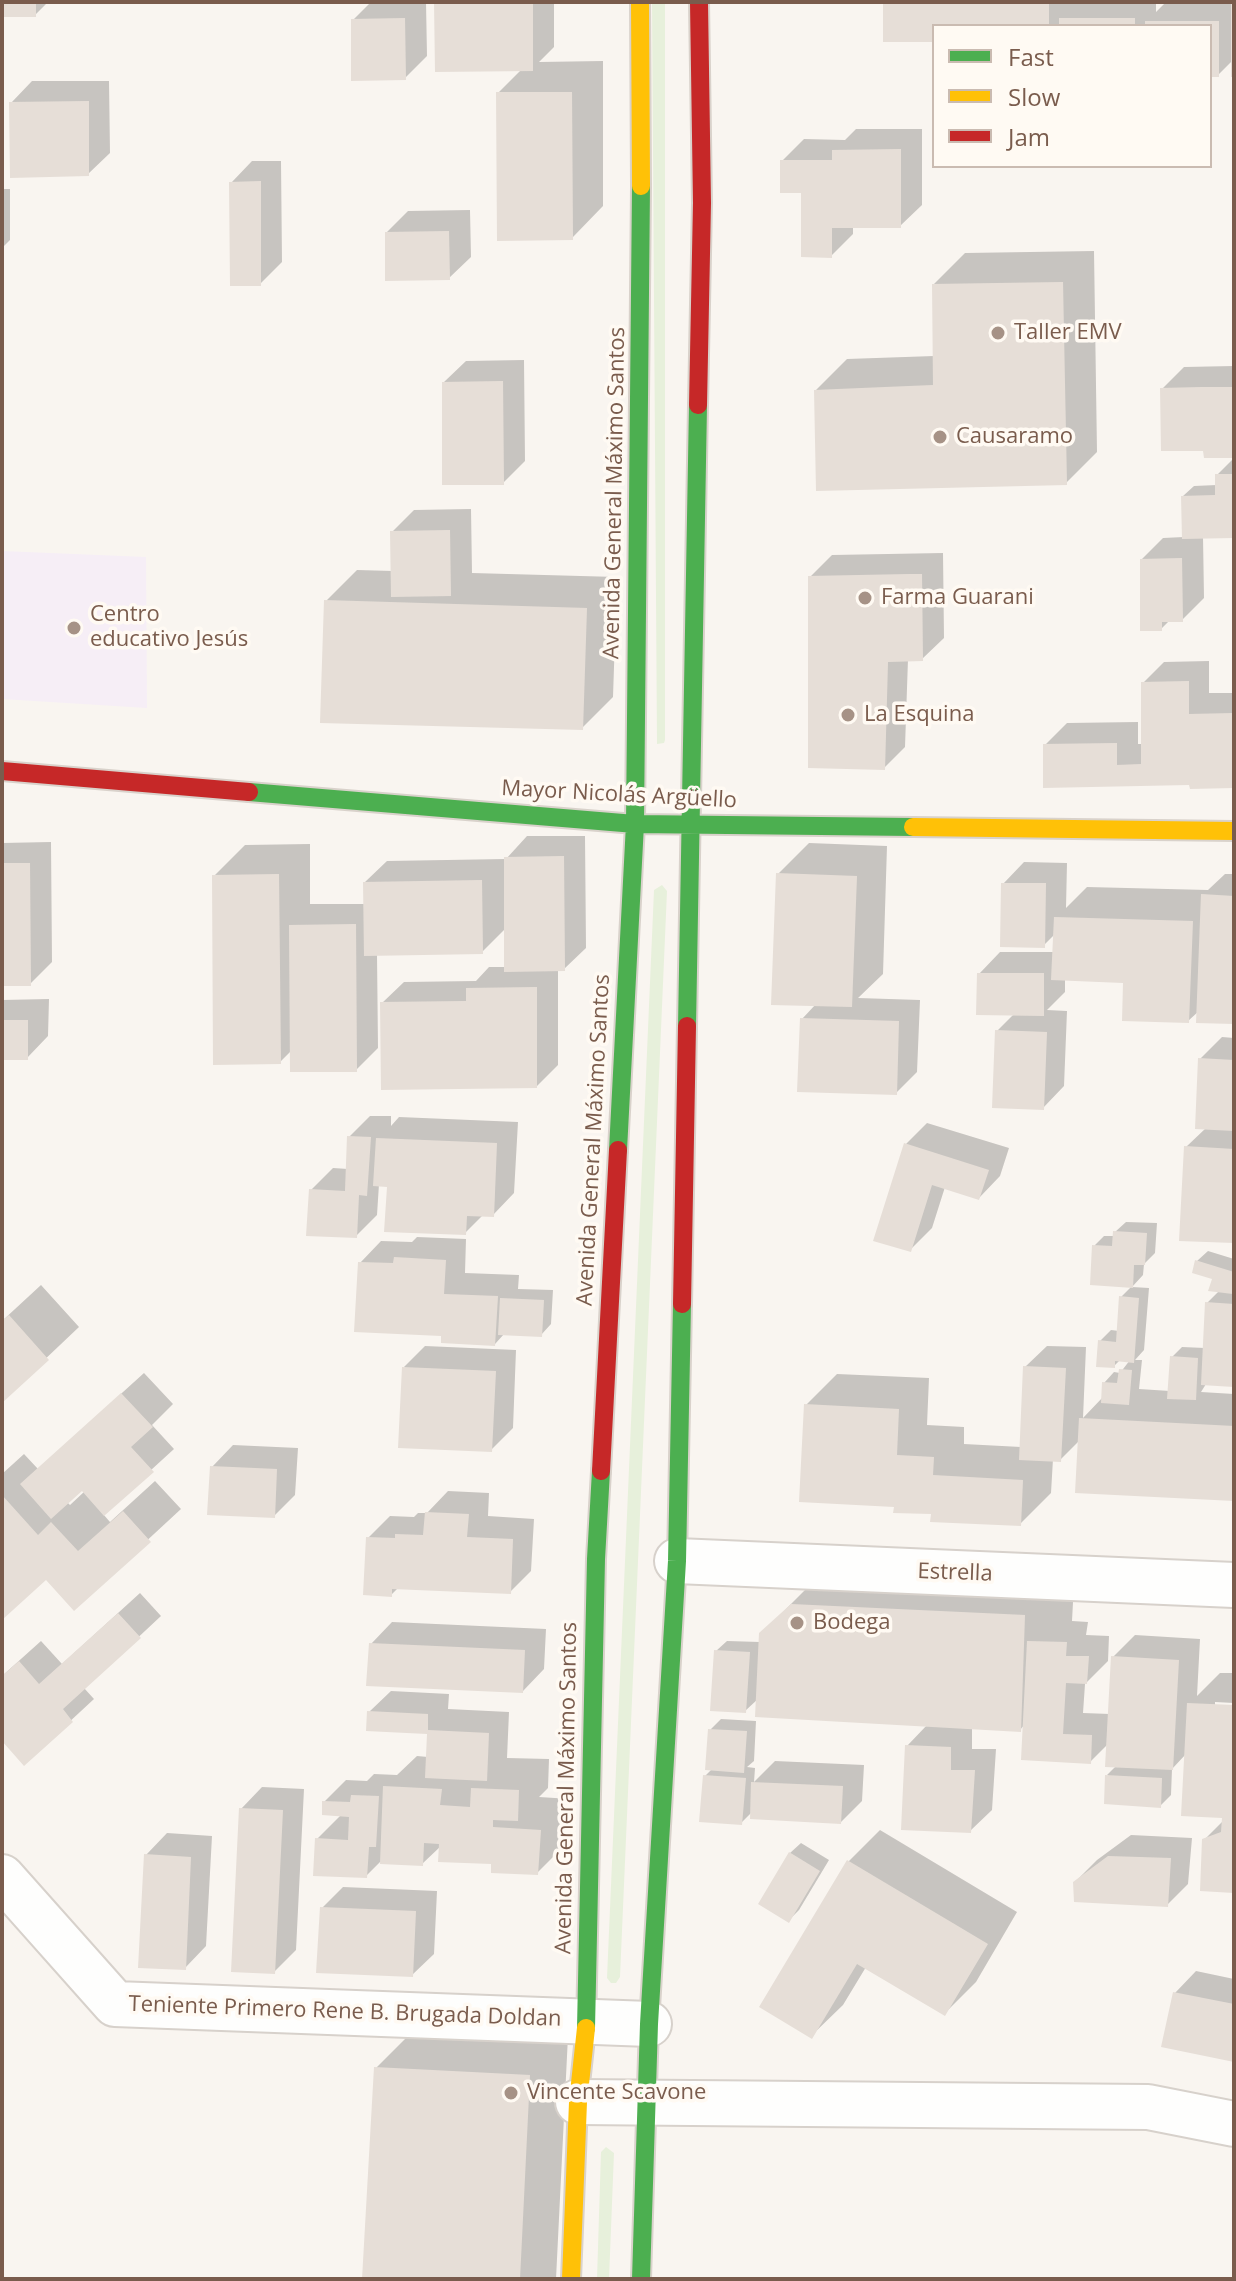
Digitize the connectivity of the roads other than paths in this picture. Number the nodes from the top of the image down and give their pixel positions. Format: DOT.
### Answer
graph roads {
  1 [pos="640,2"];
  2 [pos="699,2"];
  3 [pos="2,771"];
  4 [pos="635,824"];
  5 [pos="691,826"];
  6 [pos="1234,831"];
  7 [pos="677,1561"];
  8 [pos="1234,1585"];
  9 [pos="2,1877"];
  10 [pos="587,2021"];
  11 [pos="649,2024"];
  12 [pos="578,2102"];
  13 [pos="646,2104"];
  14 [pos="1234,2124"];
  15 [pos="571,2279"];
  16 [pos="641,2279"];
  1 -- 4 [label="main road, Avenida General Máximo Santos"];
  2 -- 5 [label="main road"];
  3 -- 4 [label="main road, Mayor Nicolás Argüello"];
  4 -- 5 [label="main road, Mayor Nicolás Argüello"];
  4 -- 10 [label="main road, Avenida General Máximo Santos"];
  5 -- 6 [label="main road, Mayor Nicolás Argüello"];
  5 -- 7 [label="main road"];
  7 -- 8 [label="street, Estrella"];
  7 -- 11 [label="main road"];
  9 -- 10 [label="street, Teniente Primero Rene B. Brugada Doldan"];
  10 -- 11 [label="street, Teniente Primero Rene B. Brugada Doldan"];
  10 -- 12 [label="main road, Avenida General Máximo Santos"];
  11 -- 13 [label="main road"];
  12 -- 13 [label="street"];
  12 -- 15 [label="main road, Avenida General Máximo Santos"];
  13 -- 14 [label="street"];
  13 -- 16 [label="main road"];
}
